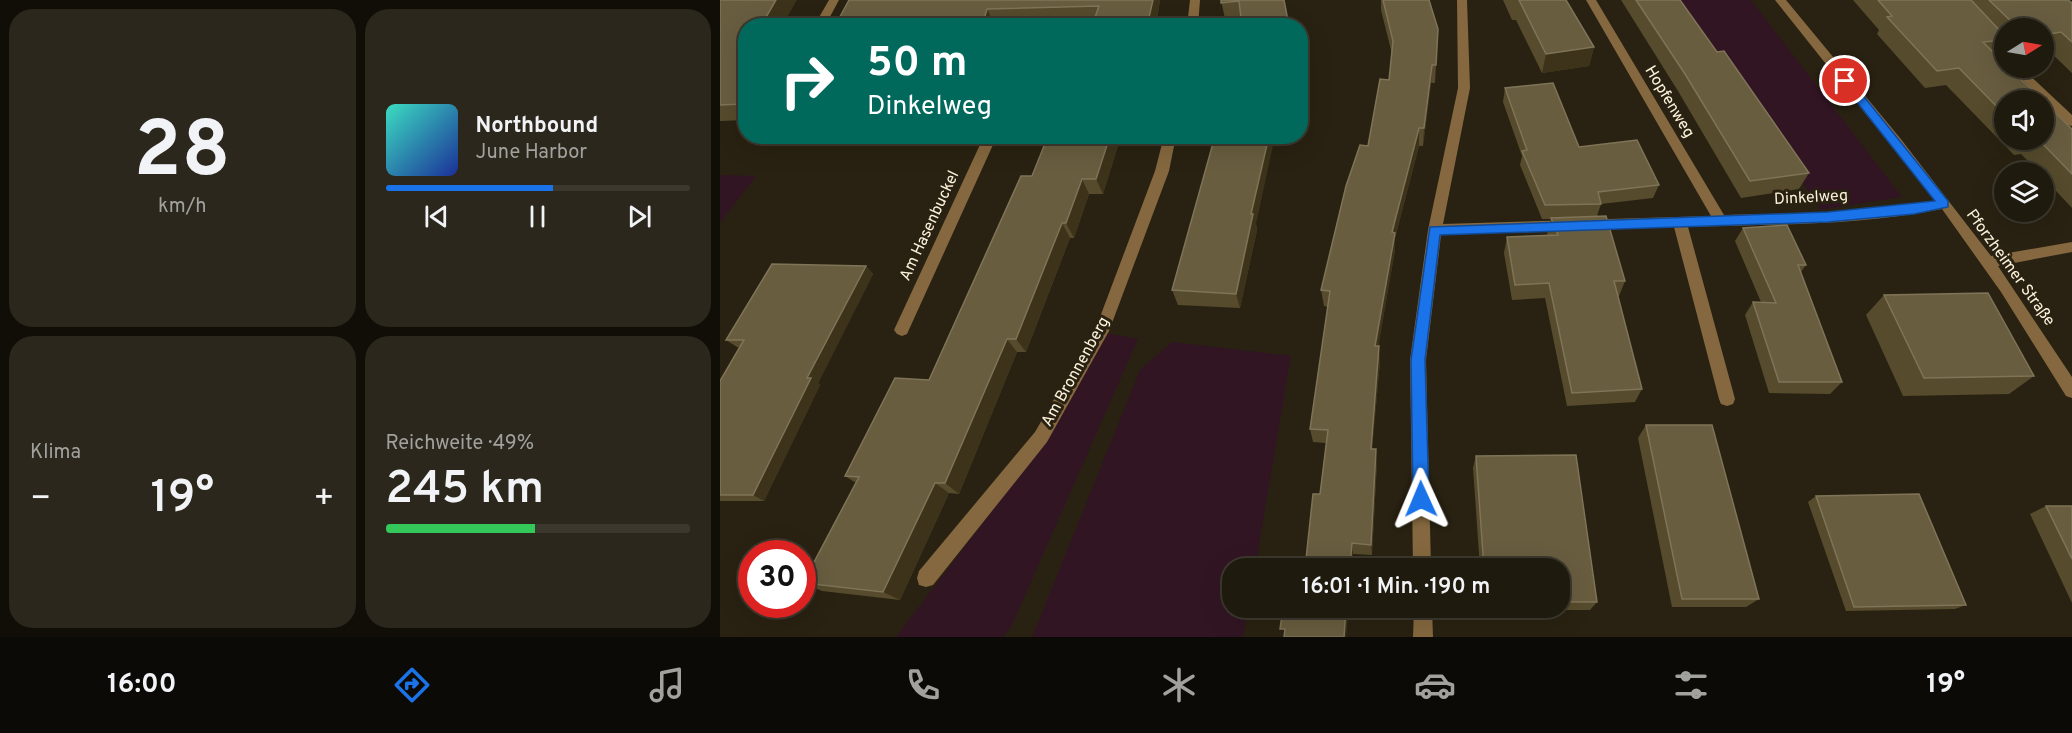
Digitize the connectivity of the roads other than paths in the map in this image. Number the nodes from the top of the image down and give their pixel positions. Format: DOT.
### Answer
graph roads {
  1 [pos="834,0"];
  2 [pos="1195,0"];
  3 [pos="1462,0"];
  4 [pos="1591,0"];
  5 [pos="1780,0"];
  6 [pos="824,18"];
  7 [pos="1193,18"];
  8 [pos="1974,24"];
  9 [pos="1994,45"];
  10 [pos="2026,78"];
  11 [pos="2072,122"];
  12 [pos="987,144"];
  13 [pos="1168,144"];
  14 [pos="1944,204"];
  15 [pos="1720,220"];
  16 [pos="1680,223"];
  17 [pos="1435,231"];
  18 [pos="2072,247"];
  19 [pos="1987,262"];
  20 [pos="902,330"];
  21 [pos="2072,391"];
  22 [pos="1727,399"];
  23 [pos="1422,558"];
  24 [pos="927,578"];
  25 [pos="1423,618"];
  26 [pos="1423,637"];
  1 -- 6 [label="street"];
  2 -- 7 [label="street"];
  3 -- 17 [label="street"];
  4 -- 15 [label="street, Hopfenweg"];
  5 -- 14 [label="street, Pforzheimer Straße"];
  8 -- 9 [label="street"];
  10 -- 11 [label="street"];
  12 -- 20 [label="street, Am Hasenbuckel"];
  13 -- 24 [label="street, Am Bronnenberg"];
  14 -- 15 [label="street, Dinkelweg"];
  14 -- 19 [label="street, Pforzheimer Straße"];
  15 -- 16 [label="street, Dinkelweg"];
  16 -- 17 [label="street, Dinkelweg"];
  16 -- 22 [label="street"];
  17 -- 23 [label="street"];
  18 -- 19 [label="street"];
  19 -- 21 [label="street, Pforzheimer Straße"];
  25 -- 26 [label="street"];
}
